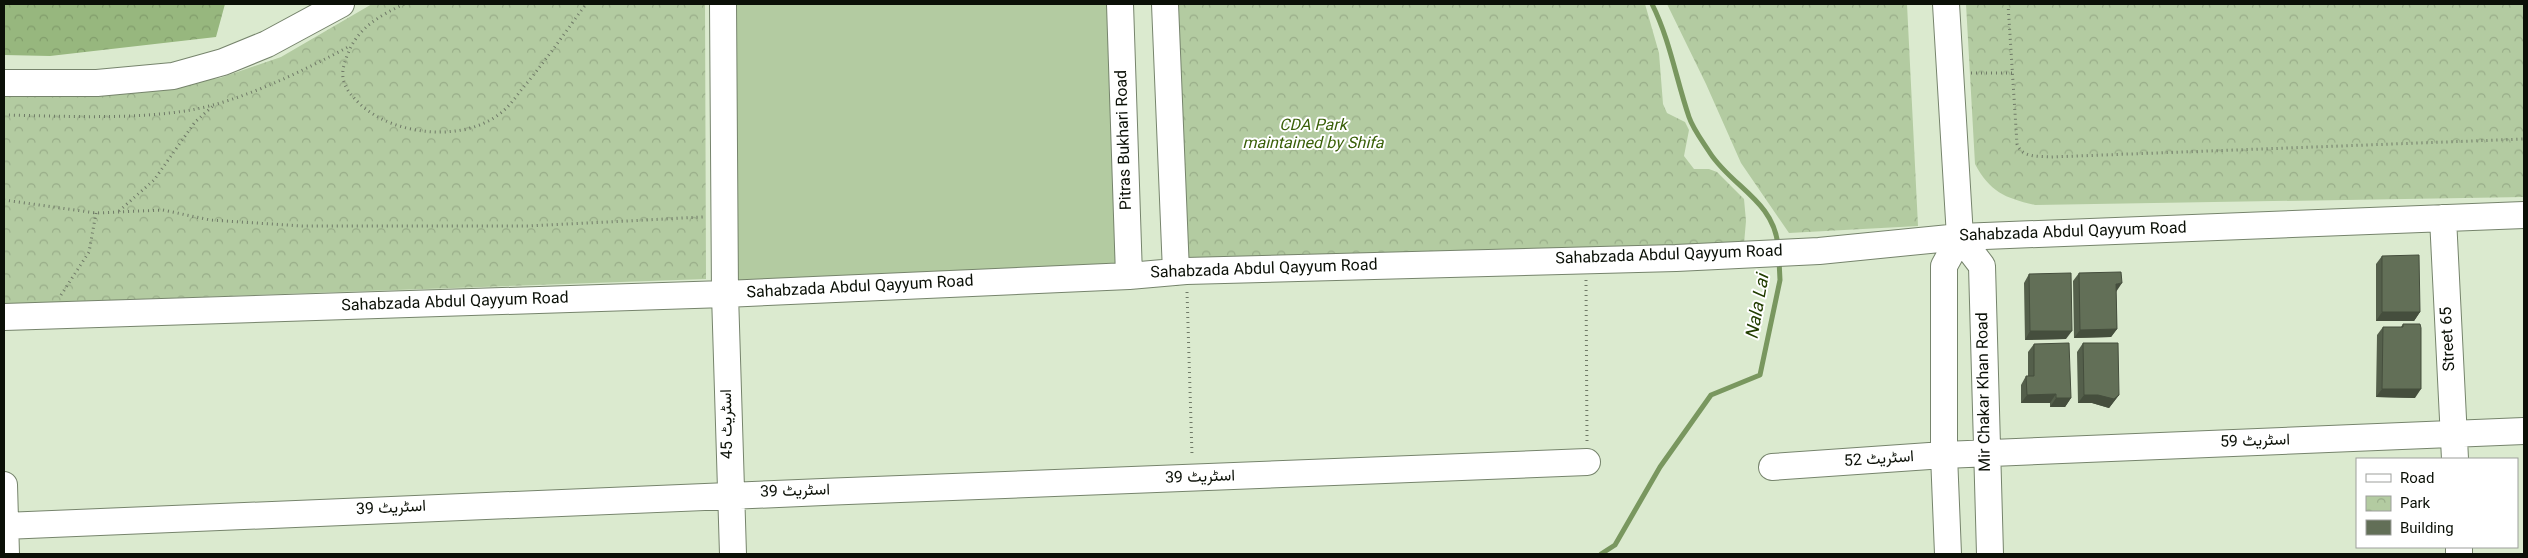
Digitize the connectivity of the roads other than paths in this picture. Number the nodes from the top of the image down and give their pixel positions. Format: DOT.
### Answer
graph roads {
  1 [pos="340,4"];
  2 [pos="723,4"];
  3 [pos="1120,4"];
  4 [pos="1165,4"];
  5 [pos="1946,4"];
  6 [pos="4,83"];
  7 [pos="2524,215"];
  8 [pos="2443,218"];
  9 [pos="1960,237"];
  10 [pos="1181,271"];
  11 [pos="1129,276"];
  12 [pos="725,294"];
  13 [pos="4,317"];
  14 [pos="2524,431"];
  15 [pos="2454,447"];
  16 [pos="1986,454"];
  17 [pos="1944,455"];
  18 [pos="1587,462"];
  19 [pos="1772,467"];
  20 [pos="4,485"];
  21 [pos="730,494"];
  22 [pos="5,526"];
  23 [pos="6,554"];
  24 [pos="733,554"];
  25 [pos="1948,554"];
  26 [pos="1990,554"];
  1 -- 6 [label="street"];
  2 -- 12 [label="street, اسٹریٹ 45"];
  3 -- 11 [label="street, Pitras Bukhari Road"];
  4 -- 10 [label="street"];
  5 -- 9 [label="street"];
  7 -- 8 [label="street, Sahabzada Abdul Qayyum Road"];
  8 -- 9 [label="street, Sahabzada Abdul Qayyum Road"];
  8 -- 15 [label="street, Street 65"];
  9 -- 10 [label="street, Sahabzada Abdul Qayyum Road"];
  9 -- 16 [label="street, Mir Chakar Khan Road"];
  9 -- 17 [label="street"];
  10 -- 11 [label="street, Sahabzada Abdul Qayyum Road"];
  11 -- 12 [label="street, Sahabzada Abdul Qayyum Road"];
  12 -- 13 [label="street, Sahabzada Abdul Qayyum Road"];
  12 -- 21 [label="street, اسٹریٹ 45"];
  14 -- 15 [label="street, اسٹریٹ 59"];
  15 -- 16 [label="street, اسٹریٹ 59"];
  16 -- 17 [label="street, اسٹریٹ 52"];
  16 -- 26 [label="street, Mir Chakar Khan Road"];
  17 -- 19 [label="street, اسٹریٹ 52"];
  17 -- 25 [label="street"];
  18 -- 21 [label="street, اسٹریٹ 39"];
  20 -- 22 [label="street"];
  21 -- 22 [label="street, اسٹریٹ 39"];
  21 -- 24 [label="street, اسٹریٹ 45"];
  22 -- 23 [label="street"];
}
